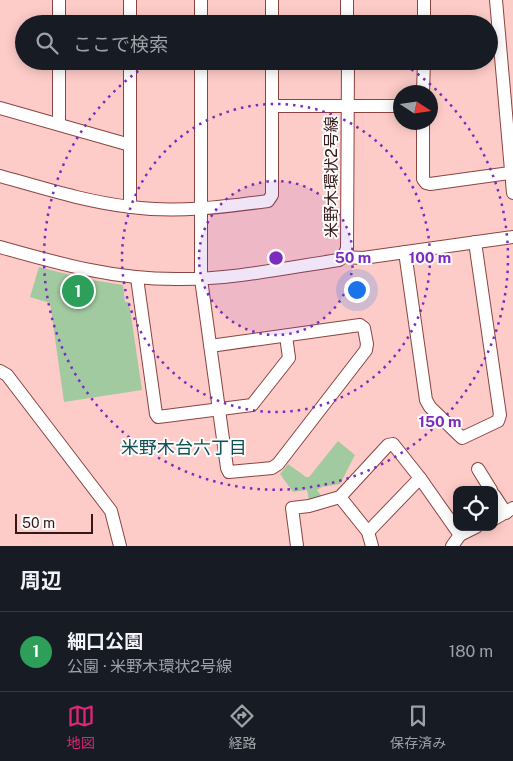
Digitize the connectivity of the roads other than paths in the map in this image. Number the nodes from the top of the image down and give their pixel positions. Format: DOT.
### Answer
graph roads {
  1 [pos="59,0"];
  2 [pos="130,0"];
  3 [pos="201,0"];
  4 [pos="272,0"];
  5 [pos="347,0"];
  6 [pos="424,0"];
  7 [pos="496,0"];
  8 [pos="59,15"];
  9 [pos="130,15"];
  10 [pos="201,15"];
  11 [pos="272,15"];
  12 [pos="348,15"];
  13 [pos="424,15"];
  14 [pos="497,15"];
  15 [pos="498,25"];
  16 [pos="59,70"];
  17 [pos="130,70"];
  18 [pos="201,70"];
  19 [pos="272,70"];
  20 [pos="348,70"];
  21 [pos="424,70"];
  22 [pos="424,85"];
  23 [pos="272,106"];
  24 [pos="348,106"];
  25 [pos="393,106"];
  26 [pos="0,108"];
  27 [pos="59,124"];
  28 [pos="423,130"];
  29 [pos="130,145"];
  30 [pos="510,173"];
  31 [pos="0,176"];
  32 [pos="513,193"];
  33 [pos="130,207"];
  34 [pos="201,210"];
  35 [pos="513,236"];
  36 [pos="476,242"];
  37 [pos="0,247"];
  38 [pos="405,252"];
  39 [pos="343,257"];
  40 [pos="137,278"];
  41 [pos="201,279"];
  42 [pos="286,336"];
  43 [pos="210,346"];
  44 [pos="0,371"];
  45 [pos="219,410"];
  46 [pos="478,469"];
  47 [pos="420,478"];
  48 [pos="489,486"];
  49 [pos="340,497"];
  50 [pos="498,503"];
  51 [pos="504,514"];
  52 [pos="468,531"];
  53 [pos="368,532"];
  54 [pos="460,535"];
  55 [pos="120,546"];
  56 [pos="297,546"];
  57 [pos="372,546"];
  58 [pos="452,546"];
  1 -- 8 [label="street"];
  2 -- 9 [label="street"];
  3 -- 10 [label="street"];
  4 -- 11 [label="street"];
  5 -- 12 [label="street"];
  6 -- 13 [label="street"];
  7 -- 14 [label="street"];
  15 -- 30 [label="street"];
  16 -- 27 [label="street"];
  17 -- 29 [label="street"];
  18 -- 34 [label="street"];
  19 -- 23 [label="street"];
  20 -- 24 [label="street, 米野木環状2号線"];
  21 -- 22 [label="street"];
  23 -- 24 [label="street"];
  23 -- 34 [label="street"];
  24 -- 25 [label="street"];
  24 -- 39 [label="street, 米野木環状2号線"];
  26 -- 27 [label="street"];
  27 -- 29 [label="street"];
  28 -- 30 [label="street"];
  29 -- 33 [label="street"];
  30 -- 32 [label="street"];
  31 -- 33 [label="street"];
  33 -- 34 [label="street"];
  34 -- 41 [label="street"];
  35 -- 36 [label="street"];
  36 -- 38 [label="street"];
  36 -- 38 [label="street"];
  37 -- 40 [label="street, 米野木環状2号線"];
  38 -- 39 [label="street"];
  39 -- 41 [label="street, 米野木環状2号線"];
  40 -- 41 [label="street, 米野木環状2号線"];
  40 -- 45 [label="street"];
  41 -- 43 [label="street"];
  42 -- 43 [label="street"];
  42 -- 45 [label="street"];
  42 -- 45 [label="street"];
  43 -- 45 [label="street"];
  44 -- 55 [label="street"];
  46 -- 48 [label="street"];
  47 -- 49 [label="street"];
  47 -- 53 [label="street"];
  47 -- 54 [label="street"];
  49 -- 53 [label="street"];
  49 -- 56 [label="street"];
  50 -- 51 [label="street"];
  52 -- 54 [label="street"];
  53 -- 57 [label="street"];
  54 -- 58 [label="street"];
}
